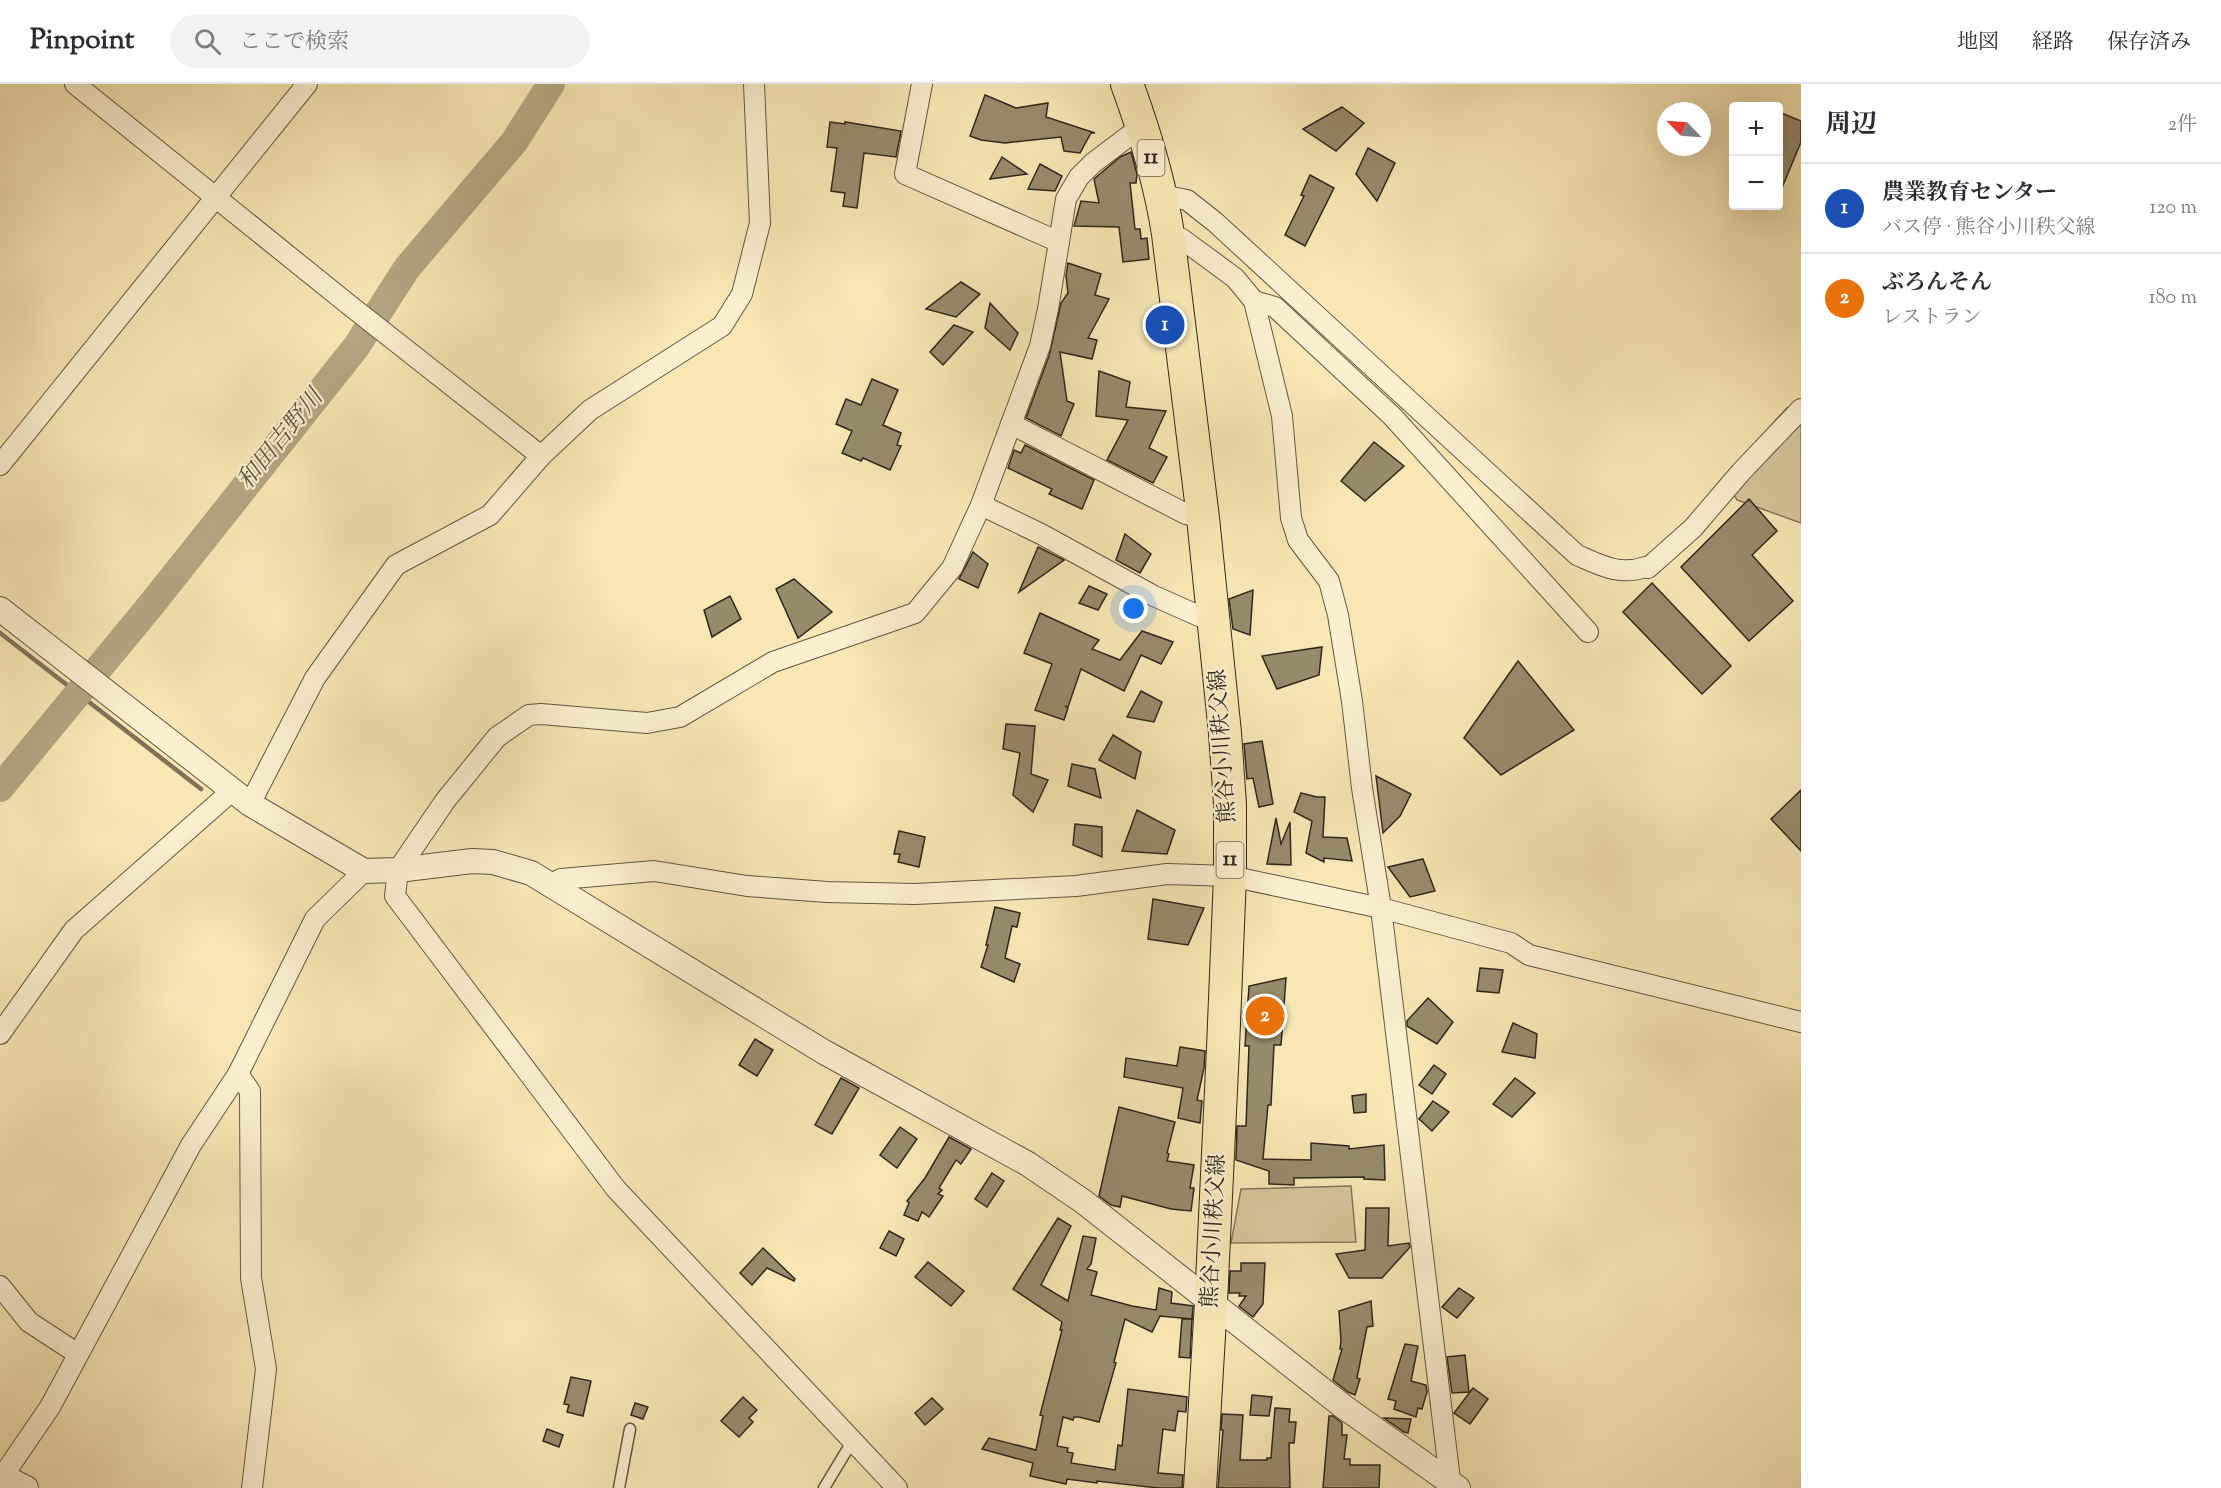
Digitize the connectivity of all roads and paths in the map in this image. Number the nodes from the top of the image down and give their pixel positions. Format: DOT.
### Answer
graph roads {
  1 [pos="75,84"];
  2 [pos="307,84"];
  3 [pos="754,84"];
  4 [pos="922,84"];
  5 [pos="1127,84"];
  6 [pos="1142,126"];
  7 [pos="1162,195"];
  8 [pos="216,197"];
  9 [pos="1168,234"];
  10 [pos="1059,242"];
  11 [pos="1254,302"];
  12 [pos="1801,409"];
  13 [pos="1011,424"];
  14 [pos="541,456"];
  15 [pos="0,465"];
  16 [pos="981,505"];
  17 [pos="1203,518"];
  18 [pos="0,609"];
  19 [pos="1213,615"];
  20 [pos="1588,632"];
  21 [pos="241,797"];
  22 [pos="398,870"];
  23 [pos="364,871"];
  24 [pos="1230,876"];
  25 [pos="550,884"];
  26 [pos="1381,908"];
  27 [pos="1801,1022"];
  28 [pos="0,1034"];
  29 [pos="238,1074"];
  30 [pos="0,1286"];
  31 [pos="1211,1302"];
  32 [pos="78,1354"];
  33 [pos="630,1429"];
  34 [pos="853,1440"];
  35 [pos="1,1477"];
  36 [pos="1453,1486"];
  37 [pos="26,1488"];
  38 [pos="252,1488"];
  39 [pos="619,1488"];
  40 [pos="824,1488"];
  41 [pos="897,1488"];
  42 [pos="1200,1488"];
  1 -- 8 [label="street"];
  2 -- 8 [label="street"];
  3 -- 14 [label="street"];
  4 -- 10 [label="street"];
  5 -- 6 [label="main road, 熊谷小川秩父線 / 11"];
  6 -- 7 [label="main road, 熊谷小川秩父線 / 11"];
  6 -- 10 [label="street"];
  7 -- 9 [label="main road, 熊谷小川秩父線 / 11"];
  7 -- 12 [label="street"];
  8 -- 14 [label="street"];
  8 -- 15 [label="street"];
  9 -- 11 [label="street"];
  9 -- 17 [label="main road, 熊谷小川秩父線 / 11"];
  10 -- 13 [label="street"];
  11 -- 20 [label="street"];
  11 -- 26 [label="street"];
  13 -- 16 [label="street"];
  13 -- 17 [label="street"];
  14 -- 21 [label="street"];
  16 -- 19 [label="street"];
  16 -- 22 [label="street"];
  17 -- 19 [label="main road, 熊谷小川秩父線 / 11"];
  18 -- 21 [label="street"];
  19 -- 24 [label="main road, 熊谷小川秩父線 / 11"];
  21 -- 23 [label="street"];
  21 -- 28 [label="street"];
  22 -- 23 [label="street"];
  22 -- 25 [label="street"];
  22 -- 34 [label="street"];
  23 -- 29 [label="street"];
  24 -- 25 [label="street"];
  24 -- 26 [label="street"];
  24 -- 31 [label="main road, 熊谷小川秩父線 / 11"];
  25 -- 31 [label="street"];
  26 -- 27 [label="street"];
  26 -- 36 [label="street"];
  29 -- 32 [label="street"];
  29 -- 38 [label="street"];
  30 -- 32 [label="street"];
  31 -- 36 [label="street"];
  31 -- 42 [label="main road, 熊谷小川秩父線 / 11"];
  32 -- 35 [label="street"];
  33 -- 39 [label="lane"];
  34 -- 40 [label="lane"];
  34 -- 41 [label="street"];
  35 -- 37 [label="street"];
}
